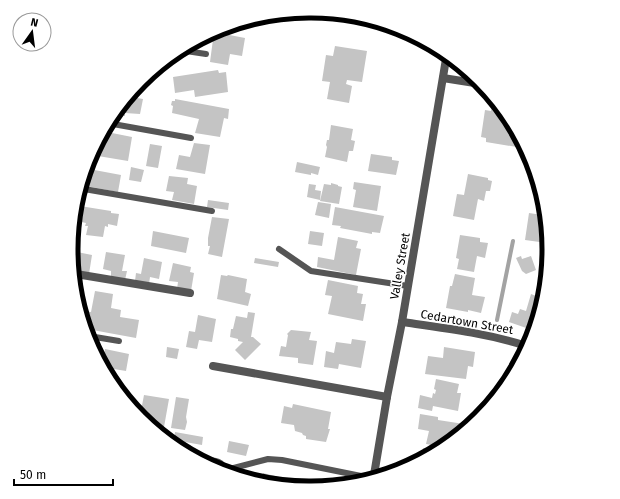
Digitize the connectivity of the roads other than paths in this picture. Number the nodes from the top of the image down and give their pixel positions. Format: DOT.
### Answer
graph roads {
  1 [pos="190,52"];
  2 [pos="206,54"];
  3 [pos="446,62"];
  4 [pos="443,78"];
  5 [pos="470,82"];
  6 [pos="116,125"];
  7 [pos="191,138"];
  8 [pos="86,189"];
  9 [pos="212,211"];
  10 [pos="279,249"];
  11 [pos="80,275"];
  12 [pos="408,286"];
  13 [pos="190,293"];
  14 [pos="402,322"];
  15 [pos="96,337"];
  16 [pos="119,341"];
  17 [pos="521,344"];
  18 [pos="213,366"];
  19 [pos="387,397"];
  20 [pos="234,468"];
  21 [pos="375,472"];
  22 [pos="360,476"];
  1 -- 2 [label="lane"];
  3 -- 4 [label="street, Valley Street"];
  4 -- 5 [label="street"];
  4 -- 12 [label="street, Valley Street"];
  6 -- 7 [label="lane"];
  8 -- 9 [label="lane"];
  10 -- 12 [label="lane"];
  11 -- 13 [label="street"];
  12 -- 14 [label="street, Valley Street"];
  14 -- 17 [label="street, Cedartown Street"];
  14 -- 19 [label="street, Valley Street"];
  15 -- 16 [label="lane"];
  18 -- 19 [label="street"];
  19 -- 21 [label="street, Valley Street"];
  20 -- 22 [label="lane"];
}
